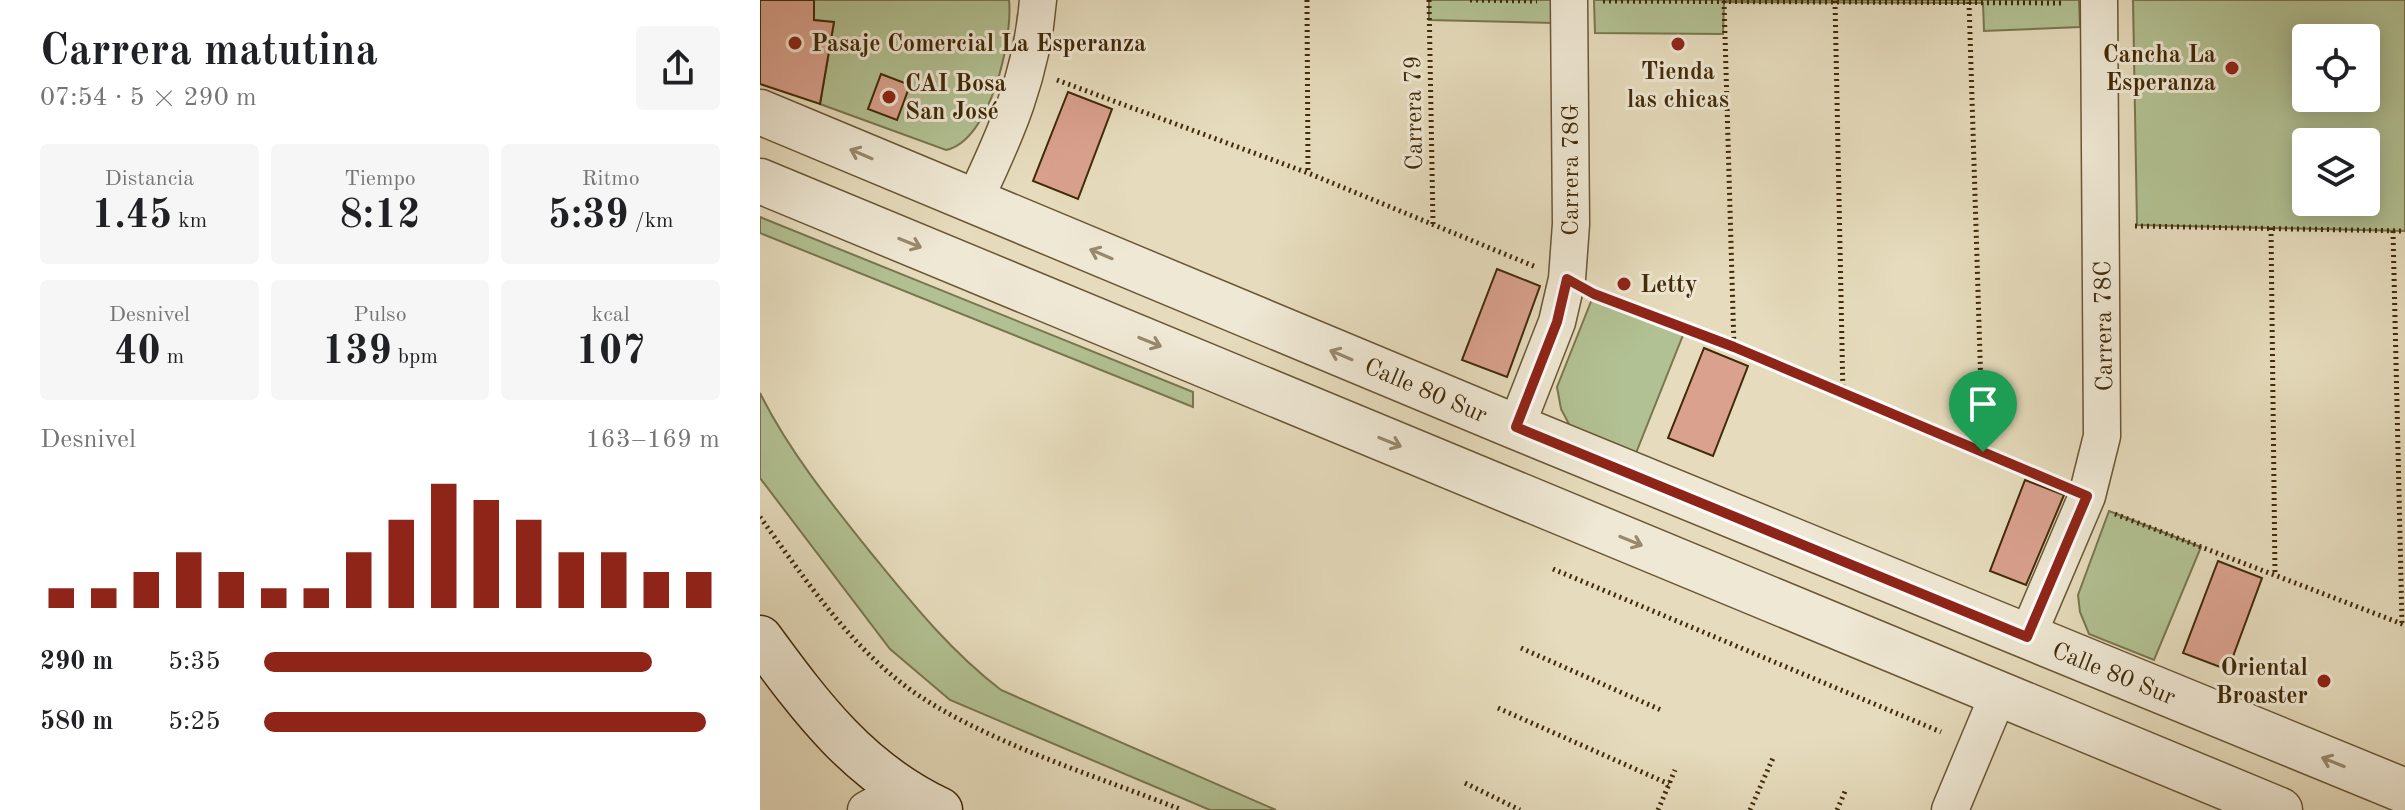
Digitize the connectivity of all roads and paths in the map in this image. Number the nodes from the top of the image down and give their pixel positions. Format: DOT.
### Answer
graph roads {
  1 [pos="1038,0"];
  2 [pos="1307,0"];
  3 [pos="1429,0"];
  4 [pos="1470,0"];
  5 [pos="1569,0"];
  6 [pos="1724,1"];
  7 [pos="1836,1"];
  8 [pos="1969,2"];
  9 [pos="2099,2"];
  10 [pos="1029,69"];
  11 [pos="760,112"];
  12 [pos="1308,173"];
  13 [pos="760,181"];
  14 [pos="974,201"];
  15 [pos="1433,225"];
  16 [pos="2102,225"];
  17 [pos="2271,228"];
  18 [pos="2393,231"];
  19 [pos="2405,231"];
  20 [pos="1567,279"];
  21 [pos="1734,347"];
  22 [pos="1843,395"];
  23 [pos="1516,427"];
  24 [pos="1983,452"];
  25 [pos="2087,496"];
  26 [pos="760,517"];
  27 [pos="1553,569"];
  28 [pos="2275,574"];
  29 [pos="2404,624"];
  30 [pos="2027,637"];
  31 [pos="760,638"];
  32 [pos="1521,648"];
  33 [pos="1999,693"];
  34 [pos="1498,708"];
  35 [pos="1661,710"];
  36 [pos="1941,732"];
  37 [pos="1773,758"];
  38 [pos="1675,770"];
  39 [pos="1465,783"];
  40 [pos="1669,784"];
  41 [pos="1846,789"];
  42 [pos="2405,791"];
  43 [pos="883,800"];
  44 [pos="940,810"];
  45 [pos="1182,810"];
  46 [pos="1520,810"];
  47 [pos="1658,810"];
  48 [pos="1750,810"];
  49 [pos="1837,810"];
  50 [pos="1950,810"];
  51 [pos="2280,810"];
  1 -- 10 [label="street"];
  2 -- 12 [label="path"];
  3 -- 15 [label="path, Carrera 79"];
  4 -- 5 [label="path"];
  5 -- 6 [label="path"];
  5 -- 20 [label="street, Carrera 78G"];
  6 -- 7 [label="path"];
  6 -- 21 [label="path"];
  7 -- 8 [label="path"];
  7 -- 22 [label="path"];
  8 -- 9 [label="path"];
  8 -- 24 [label="path"];
  9 -- 16 [label="street, Carrera 78C"];
  10 -- 12 [label="path"];
  10 -- 14 [label="street"];
  14 -- 11 [label="street, Calle 80 Sur, one-way"];
  12 -- 15 [label="path"];
  13 -- 33 [label="street, one-way"];
  23 -- 14 [label="street, Calle 80 Sur, one-way"];
  15 -- 20 [label="path"];
  16 -- 17 [label="path"];
  16 -- 25 [label="street, Carrera 78C"];
  17 -- 18 [label="path"];
  17 -- 28 [label="path"];
  18 -- 19 [label="path"];
  18 -- 29 [label="path"];
  20 -- 21 [label="path"];
  20 -- 23 [label="street, Carrera 78G"];
  21 -- 22 [label="path"];
  22 -- 24 [label="path"];
  23 -- 30 [label="street, Calle 80 Sur"];
  24 -- 25 [label="path"];
  25 -- 28 [label="path"];
  25 -- 30 [label="street, Carrera 78C"];
  26 -- 45 [label="path"];
  27 -- 36 [label="path"];
  28 -- 29 [label="path"];
  42 -- 30 [label="street, Calle 80 Sur, one-way"];
  31 -- 43 [label="street"];
  32 -- 35 [label="path"];
  33 -- 50 [label="street"];
  33 -- 51 [label="street"];
  34 -- 40 [label="path"];
  37 -- 48 [label="path"];
  38 -- 40 [label="path"];
  39 -- 46 [label="path"];
  40 -- 47 [label="path"];
  41 -- 49 [label="path"];
  43 -- 44 [label="street"];
}
